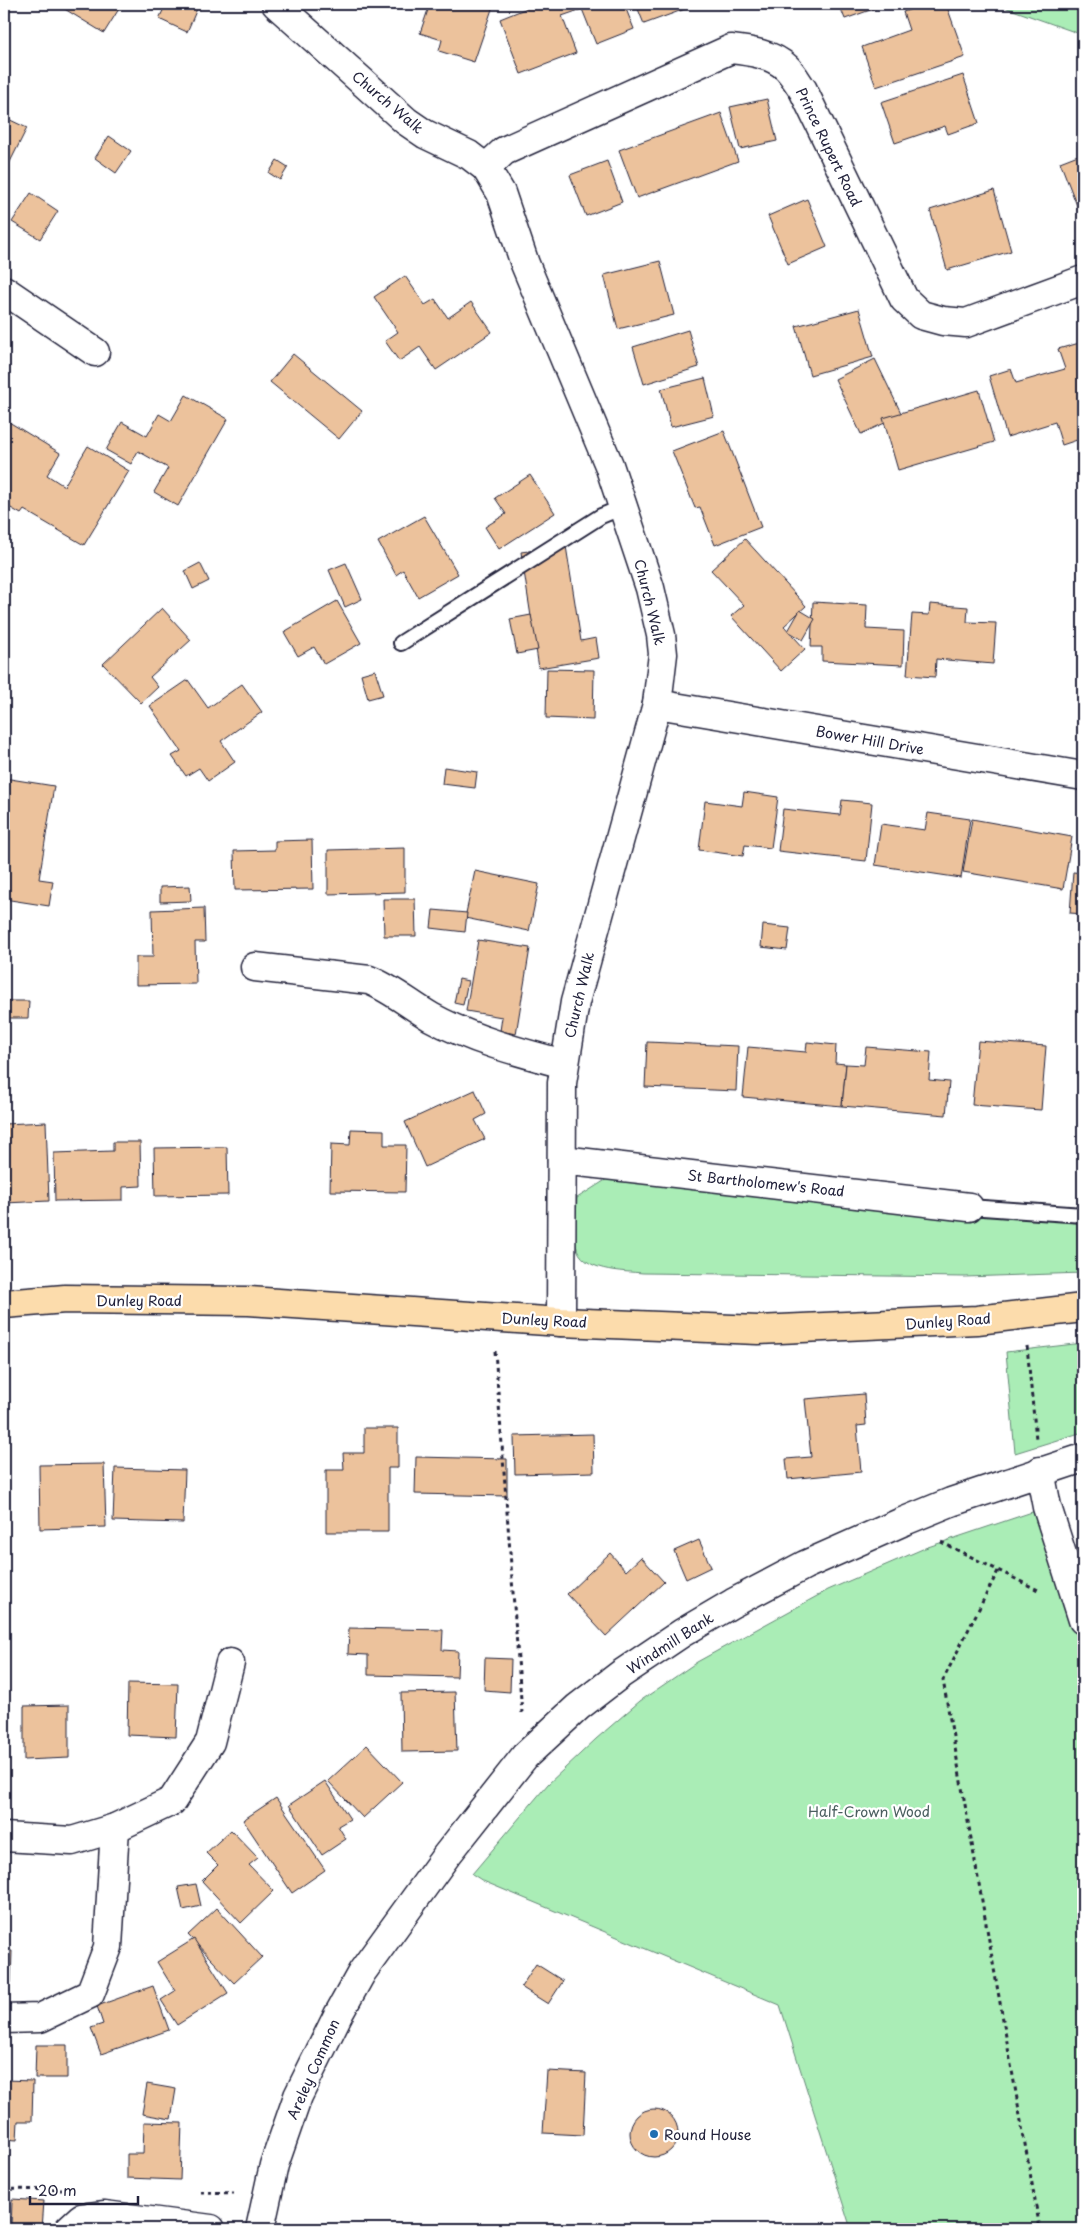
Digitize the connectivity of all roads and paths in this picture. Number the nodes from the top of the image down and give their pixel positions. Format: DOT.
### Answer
graph roads {
  1 [pos="276,4"];
  2 [pos="486,168"];
  3 [pos="1083,280"];
  4 [pos="4,290"];
  5 [pos="95,352"];
  6 [pos="624,507"];
  7 [pos="401,643"];
  8 [pos="657,704"];
  9 [pos="1083,776"];
  10 [pos="255,967"];
  11 [pos="564,1064"];
  12 [pos="562,1160"];
  13 [pos="970,1207"];
  14 [pos="1083,1215"];
  15 [pos="4,1304"];
  16 [pos="1083,1308"];
  17 [pos="1025,1315"];
  18 [pos="494,1318"];
  19 [pos="561,1322"];
  20 [pos="1083,1458"];
  21 [pos="1040,1472"];
  22 [pos="902,1522"];
  23 [pos="998,1571"];
  24 [pos="1081,1615"];
  25 [pos="230,1663"];
  26 [pos="525,1756"];
  27 [pos="115,1828"];
  28 [pos="4,1837"];
  29 [pos="362,1972"];
  30 [pos="4,2020"];
  31 [pos="69,2229"];
  32 [pos="211,2229"];
  33 [pos="260,2229"];
  34 [pos="1040,2229"];
  1 -- 2 [label="street, Church Walk"];
  2 -- 3 [label="street, Prince Rupert Road"];
  2 -- 6 [label="street, Church Walk"];
  4 -- 5 [label="street"];
  6 -- 7 [label="lane"];
  6 -- 8 [label="street, Church Walk"];
  8 -- 9 [label="street, Bower Hill Drive"];
  8 -- 11 [label="street, Church Walk"];
  10 -- 11 [label="street"];
  11 -- 12 [label="street, Church Walk"];
  12 -- 13 [label="street, St Bartholomew's Road"];
  12 -- 19 [label="street, Church Walk"];
  13 -- 14 [label="lane"];
  15 -- 18 [label="main road, Dunley Road"];
  16 -- 17 [label="main road, Dunley Road"];
  17 -- 19 [label="main road, Dunley Road"];
  17 -- 21 [label="path"];
  18 -- 19 [label="main road, Dunley Road"];
  18 -- 26 [label="path"];
  20 -- 21 [label="street, Windmill Bank"];
  21 -- 22 [label="street, Windmill Bank"];
  21 -- 24 [label="street"];
  22 -- 23 [label="path"];
  22 -- 26 [label="street, Windmill Bank"];
  23 -- 24 [label="path"];
  23 -- 34 [label="path"];
  25 -- 27 [label="street"];
  26 -- 29 [label="street, Windmill Bank"];
  27 -- 28 [label="street"];
  27 -- 30 [label="street"];
  29 -- 33 [label="street, Areley Common"];
  31 -- 32 [label="street"];
}
